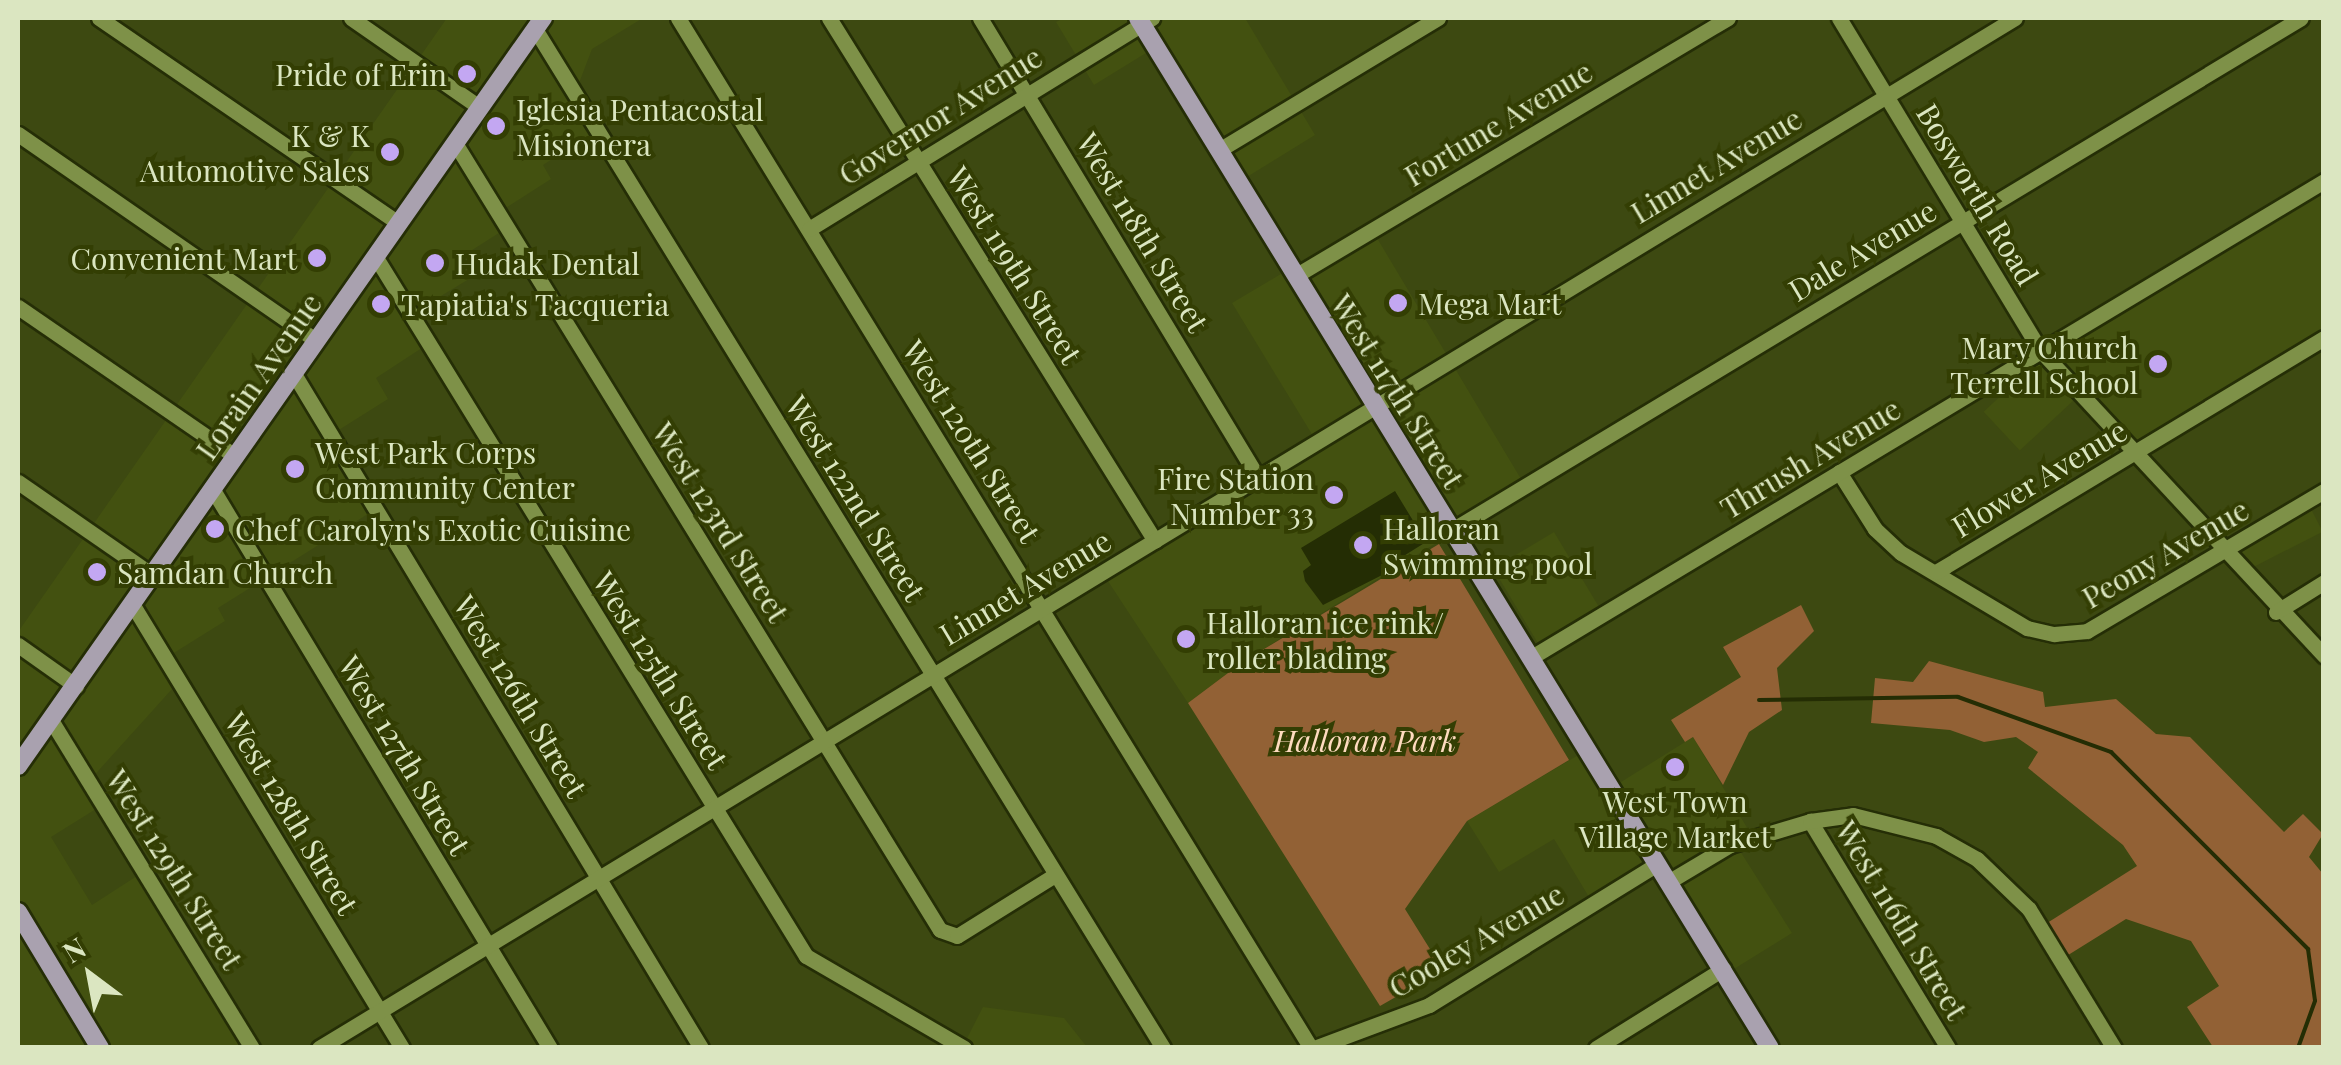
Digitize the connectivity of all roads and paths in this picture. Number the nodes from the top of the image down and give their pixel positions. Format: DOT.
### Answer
graph roads {
  1 [pos="99,18"];
  2 [pos="352,18"];
  3 [pos="678,18"];
  4 [pos="829,18"];
  5 [pos="980,18"];
  6 [pos="1438,18"];
  7 [pos="1728,18"];
  8 [pos="1840,18"];
  9 [pos="2015,18"];
  10 [pos="2301,18"];
  11 [pos="1144,20"];
  12 [pos="539,23"];
  13 [pos="1027,93"];
  14 [pos="1886,95"];
  15 [pos="480,106"];
  16 [pos="18,134"];
  17 [pos="455,142"];
  18 [pos="1218,150"];
  19 [pos="918,161"];
  20 [pos="2324,181"];
  21 [pos="1962,222"];
  22 [pos="398,223"];
  23 [pos="810,229"];
  24 [pos="374,256"];
  25 [pos="1295,276"];
  26 [pos="18,307"];
  27 [pos="2324,338"];
  28 [pos="316,340"];
  29 [pos="2040,350"];
  30 [pos="294,374"];
  31 [pos="1374,404"];
  32 [pos="2134,454"];
  33 [pos="235,456"];
  34 [pos="1840,472"];
  35 [pos="1257,476"];
  36 [pos="18,482"];
  37 [pos="212,490"];
  38 [pos="2324,491"];
  39 [pos="1452,530"];
  40 [pos="1154,540"];
  41 [pos="2222,553"];
  42 [pos="1936,572"];
  43 [pos="155,578"];
  44 [pos="2324,582"];
  45 [pos="134,606"];
  46 [pos="1042,609"];
  47 [pos="2276,612"];
  48 [pos="18,644"];
  49 [pos="2324,656"];
  50 [pos="1530,658"];
  51 [pos="933,676"];
  52 [pos="76,686"];
  53 [pos="51,720"];
  54 [pos="824,742"];
  55 [pos="18,766"];
  56 [pos="714,809"];
  57 [pos="1810,821"];
  58 [pos="1657,864"];
  59 [pos="1055,875"];
  60 [pos="598,878"];
  61 [pos="1668,882"];
  62 [pos="18,912"];
  63 [pos="488,946"];
  64 [pos="1722,969"];
  65 [pos="380,1011"];
  66 [pos="100,1048"];
  67 [pos="252,1048"];
  68 [pos="319,1048"];
  69 [pos="402,1048"];
  70 [pos="550,1048"];
  71 [pos="701,1048"];
  72 [pos="964,1048"];
  73 [pos="1163,1048"];
  74 [pos="1313,1048"];
  75 [pos="1596,1048"];
  76 [pos="1770,1048"];
  77 [pos="1948,1048"];
  78 [pos="2114,1048"];
  1 -- 22 [label="street"];
  2 -- 15 [label="street"];
  3 -- 23 [label="street, West 120th Street"];
  4 -- 19 [label="street, West 119th Street"];
  5 -- 13 [label="street, West 118th Street"];
  6 -- 18 [label="street"];
  7 -- 25 [label="street, Fortune Avenue"];
  8 -- 14 [label="street, Bosworth Road"];
  9 -- 14 [label="street, Linnet Avenue"];
  10 -- 21 [label="street, Dale Avenue"];
  11 -- 13 [label="street, Governor Avenue"];
  11 -- 18 [label="main road, West 117th Street"];
  12 -- 15 [label="main road, Lorain Avenue"];
  12 -- 51 [label="street, West 122nd Street"];
  13 -- 19 [label="street, Governor Avenue"];
  13 -- 35 [label="street, West 118th Street"];
  14 -- 21 [label="street, Bosworth Road"];
  14 -- 31 [label="street, Linnet Avenue"];
  15 -- 17 [label="main road, Lorain Avenue"];
  16 -- 28 [label="street"];
  17 -- 22 [label="main road, Lorain Avenue"];
  17 -- 54 [label="street, West 123rd Street"];
  18 -- 25 [label="main road, West 117th Street"];
  19 -- 23 [label="street, Governor Avenue"];
  19 -- 40 [label="street, West 119th Street"];
  20 -- 29 [label="street, Thrush Avenue"];
  21 -- 29 [label="street, Bosworth Road"];
  21 -- 39 [label="street, Dale Avenue"];
  22 -- 24 [label="main road, Lorain Avenue"];
  23 -- 46 [label="street, West 120th Street"];
  24 -- 28 [label="main road, Lorain Avenue"];
  24 -- 56 [label="street, West 125th Street"];
  25 -- 31 [label="main road, West 117th Street"];
  26 -- 33 [label="street"];
  27 -- 32 [label="street, Flower Avenue"];
  28 -- 30 [label="main road, Lorain Avenue"];
  29 -- 32 [label="street, Bosworth Road"];
  29 -- 34 [label="street, Thrush Avenue"];
  30 -- 33 [label="main road, Lorain Avenue"];
  30 -- 60 [label="street, West 126th Street"];
  31 -- 35 [label="street, Linnet Avenue"];
  31 -- 39 [label="main road, West 117th Street"];
  32 -- 41 [label="street, Bosworth Road"];
  32 -- 42 [label="street, Flower Avenue"];
  33 -- 37 [label="main road, Lorain Avenue"];
  34 -- 42 [label="street"];
  34 -- 50 [label="street, Thrush Avenue"];
  35 -- 40 [label="street, Linnet Avenue"];
  36 -- 43 [label="street"];
  37 -- 43 [label="main road, Lorain Avenue"];
  37 -- 63 [label="street, West 127th Street"];
  38 -- 41 [label="street, Peony Avenue"];
  39 -- 50 [label="main road, West 117th Street"];
  40 -- 46 [label="street, Linnet Avenue"];
  41 -- 42 [label="street, Peony Avenue"];
  41 -- 47 [label="street, Bosworth Road"];
  43 -- 45 [label="main road, Lorain Avenue"];
  44 -- 47 [label="street"];
  45 -- 52 [label="main road, Lorain Avenue"];
  45 -- 65 [label="street, West 128th Street"];
  46 -- 51 [label="street, Linnet Avenue"];
  46 -- 74 [label="street, West 120th Street"];
  47 -- 49 [label="street, Bosworth Road"];
  48 -- 52 [label="street"];
  50 -- 58 [label="main road, West 117th Street"];
  51 -- 54 [label="street, Linnet Avenue"];
  51 -- 59 [label="street, West 122nd Street"];
  52 -- 53 [label="main road, Lorain Avenue"];
  53 -- 55 [label="main road, Lorain Avenue"];
  53 -- 67 [label="street, West 129th Street"];
  54 -- 56 [label="street, Linnet Avenue"];
  54 -- 59 [label="street, West 123rd Street"];
  56 -- 60 [label="street, Linnet Avenue"];
  56 -- 72 [label="street, West 125th Street"];
  57 -- 61 [label="street"];
  57 -- 77 [label="street, West 116th Street"];
  57 -- 78 [label="street"];
  58 -- 61 [label="main road, West 117th Street"];
  58 -- 74 [label="street, Cooley Avenue"];
  59 -- 73 [label="street, West 122nd Street"];
  60 -- 63 [label="street, Linnet Avenue"];
  60 -- 71 [label="street, West 126th Street"];
  61 -- 64 [label="main road, West 117th Street"];
  62 -- 66 [label="main road"];
  63 -- 65 [label="street, Linnet Avenue"];
  63 -- 70 [label="street, West 127th Street"];
  64 -- 75 [label="street"];
  64 -- 76 [label="main road, West 117th Street"];
  65 -- 68 [label="street, Linnet Avenue"];
  65 -- 69 [label="street, West 128th Street"];
}
